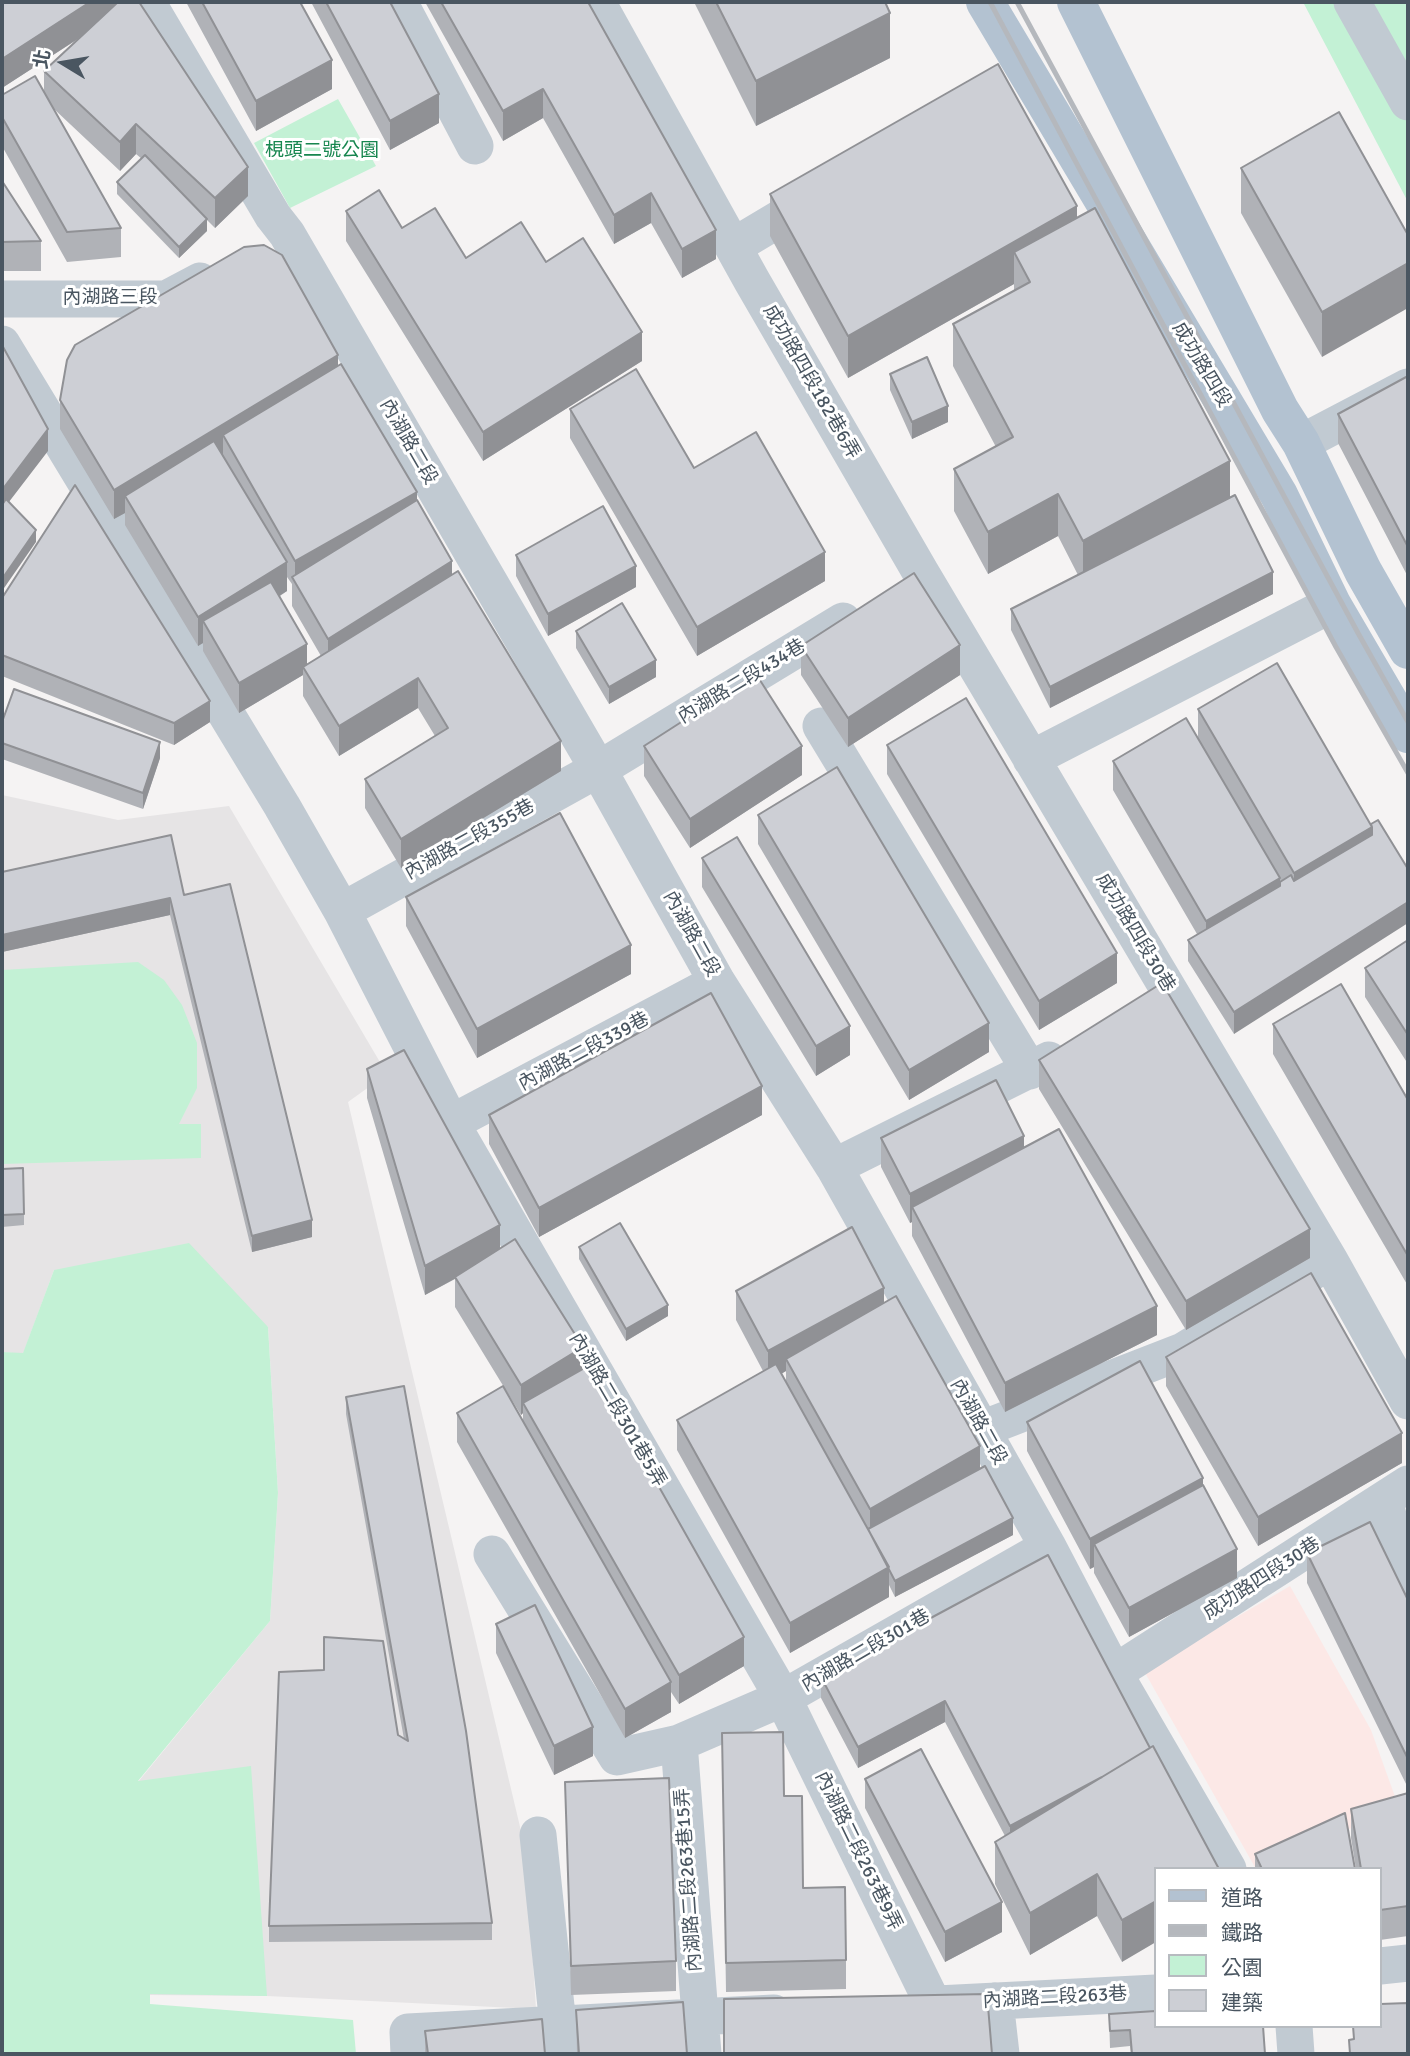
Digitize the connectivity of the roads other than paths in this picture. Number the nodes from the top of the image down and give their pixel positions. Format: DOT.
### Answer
graph roads {
  1 [pos="147,2"];
  2 [pos="399,2"];
  3 [pos="597,2"];
  4 [pos="985,2"];
  5 [pos="1076,2"];
  6 [pos="1352,2"];
  7 [pos="1408,102"];
  8 [pos="475,146"];
  9 [pos="839,182"];
  10 [pos="734,246"];
  11 [pos="226,266"];
  12 [pos="2,299"];
  13 [pos="2,344"];
  14 [pos="1408,387"];
  15 [pos="1301,443"];
  16 [pos="898,587"];
  17 [pos="1332,604"];
  18 [pos="1408,650"];
  19 [pos="821,726"];
  20 [pos="1408,734"];
  21 [pos="1031,760"];
  22 [pos="598,769"];
  23 [pos="342,911"];
  24 [pos="717,982"];
  25 [pos="1077,1045"];
  26 [pos="1030,1071"];
  27 [pos="451,1123"];
  28 [pos="834,1167"];
  29 [pos="1330,1261"];
  30 [pos="1408,1401"];
  31 [pos="982,1429"];
  32 [pos="1396,1492"];
  33 [pos="1048,1548"];
  34 [pos="492,1554"];
  35 [pos="1408,1588"];
  36 [pos="1114,1674"];
  37 [pos="783,1698"];
  38 [pos="679,1743"];
  39 [pos="538,1835"];
  40 [pos="1227,1867"];
  41 [pos="1408,1963"];
  42 [pos="1382,1966"];
  43 [pos="1154,1993"];
  44 [pos="995,2001"];
  45 [pos="933,2004"];
  46 [pos="892,2007"];
  47 [pos="809,2011"];
  48 [pos="699,2017"];
  49 [pos="1294,2028"];
  50 [pos="560,2039"];
  51 [pos="408,2043"];
  52 [pos="703,2054"];
  53 [pos="1001,2054"];
  54 [pos="1296,2054"];
  1 -- 22 [label="street, 內湖路二段"];
  2 -- 8 [label="street"];
  3 -- 10 [label="street, 成功路四段182巷6弄"];
  4 -- 17 [label="main road, 成功路四段"];
  5 -- 15 [label="main road"];
  6 -- 7 [label="street"];
  9 -- 10 [label="street"];
  10 -- 16 [label="street, 成功路四段182巷6弄"];
  11 -- 12 [label="street, 內湖路三段"];
  13 -- 23 [label="street, 內湖路二段301巷5弄"];
  14 -- 15 [label="street"];
  15 -- 18 [label="main road"];
  16 -- 21 [label="street, 成功路四段182巷6弄"];
  16 -- 22 [label="street, 內湖路二段434巷"];
  17 -- 20 [label="main road, 成功路四段"];
  17 -- 21 [label="street"];
  19 -- 26 [label="street"];
  21 -- 29 [label="street, 成功路四段30巷"];
  22 -- 23 [label="street, 內湖路二段355巷"];
  22 -- 24 [label="street, 內湖路二段"];
  23 -- 27 [label="street, 內湖路二段301巷5弄"];
  24 -- 27 [label="street, 內湖路二段339巷"];
  24 -- 28 [label="street, 內湖路二段"];
  25 -- 26 [label="street"];
  26 -- 28 [label="street"];
  27 -- 37 [label="street, 內湖路二段301巷5弄"];
  28 -- 31 [label="street, 內湖路二段"];
  29 -- 30 [label="street, 成功路四段30巷"];
  29 -- 31 [label="street"];
  31 -- 33 [label="street, 內湖路二段"];
  32 -- 35 [label="street"];
  32 -- 36 [label="street, 成功路四段30巷"];
  33 -- 36 [label="street, 內湖路二段"];
  33 -- 37 [label="street, 內湖路二段301巷"];
  34 -- 38 [label="street, 內湖路二段301巷"];
  36 -- 40 [label="street, 內湖路二段"];
  37 -- 38 [label="street, 內湖路二段301巷"];
  37 -- 45 [label="street, 內湖路二段263巷9弄"];
  38 -- 48 [label="street, 內湖路二段263巷15弄"];
  39 -- 50 [label="street"];
  41 -- 42 [label="street"];
  43 -- 44 [label="street, 內湖路二段263巷"];
  44 -- 45 [label="street, 內湖路二段263巷"];
  44 -- 53 [label="street"];
  45 -- 46 [label="street, 內湖路二段263巷"];
  47 -- 48 [label="street"];
  48 -- 50 [label="street"];
  48 -- 52 [label="street, 內湖路二段263巷15弄"];
  49 -- 54 [label="street"];
  50 -- 51 [label="street"];
}
